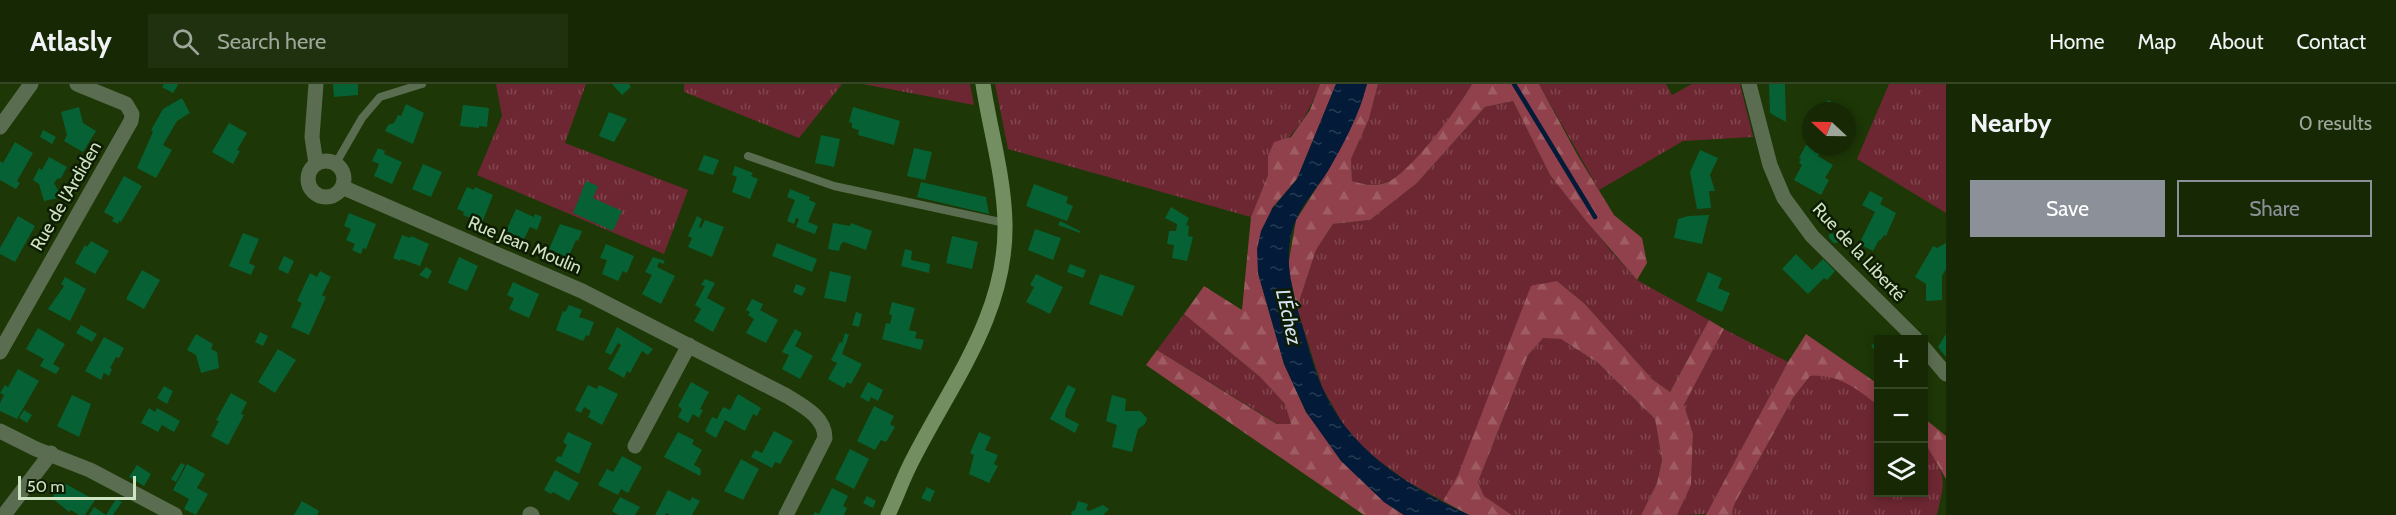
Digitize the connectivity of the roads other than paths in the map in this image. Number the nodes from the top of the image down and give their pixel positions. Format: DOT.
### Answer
graph roads {
  1 [pos="31,84"];
  2 [pos="77,84"];
  3 [pos="316,84"];
  4 [pos="422,84"];
  5 [pos="983,84"];
  6 [pos="1749,84"];
  7 [pos="0,127"];
  8 [pos="748,156"];
  9 [pos="336,163"];
  10 [pos="316,164"];
  11 [pos="342,187"];
  12 [pos="1005,223"];
  13 [pos="1912,335"];
  14 [pos="689,345"];
  15 [pos="0,352"];
  16 [pos="1928,354"];
  17 [pos="1946,374"];
  18 [pos="0,431"];
  19 [pos="635,446"];
  20 [pos="51,453"];
  21 [pos="4,515"];
  22 [pos="175,515"];
  23 [pos="786,515"];
  24 [pos="888,515"];
  1 -- 7 [label="street"];
  2 -- 15 [label="street, Rue de l'Ardiden"];
  3 -- 10 [label="street"];
  4 -- 9 [label="lane"];
  5 -- 12 [label="main road"];
  6 -- 13 [label="street, Rue de la Liberté"];
  8 -- 12 [label="lane"];
  9 -- 10 [label="street"];
  9 -- 11 [label="street"];
  10 -- 11 [label="street"];
  11 -- 14 [label="street, Rue Jean Moulin"];
  12 -- 24 [label="main road"];
  14 -- 19 [label="street"];
  14 -- 23 [label="street, Rue Jean Moulin"];
  16 -- 17 [label="street"];
  18 -- 20 [label="street"];
  20 -- 21 [label="street"];
  20 -- 22 [label="street"];
}
